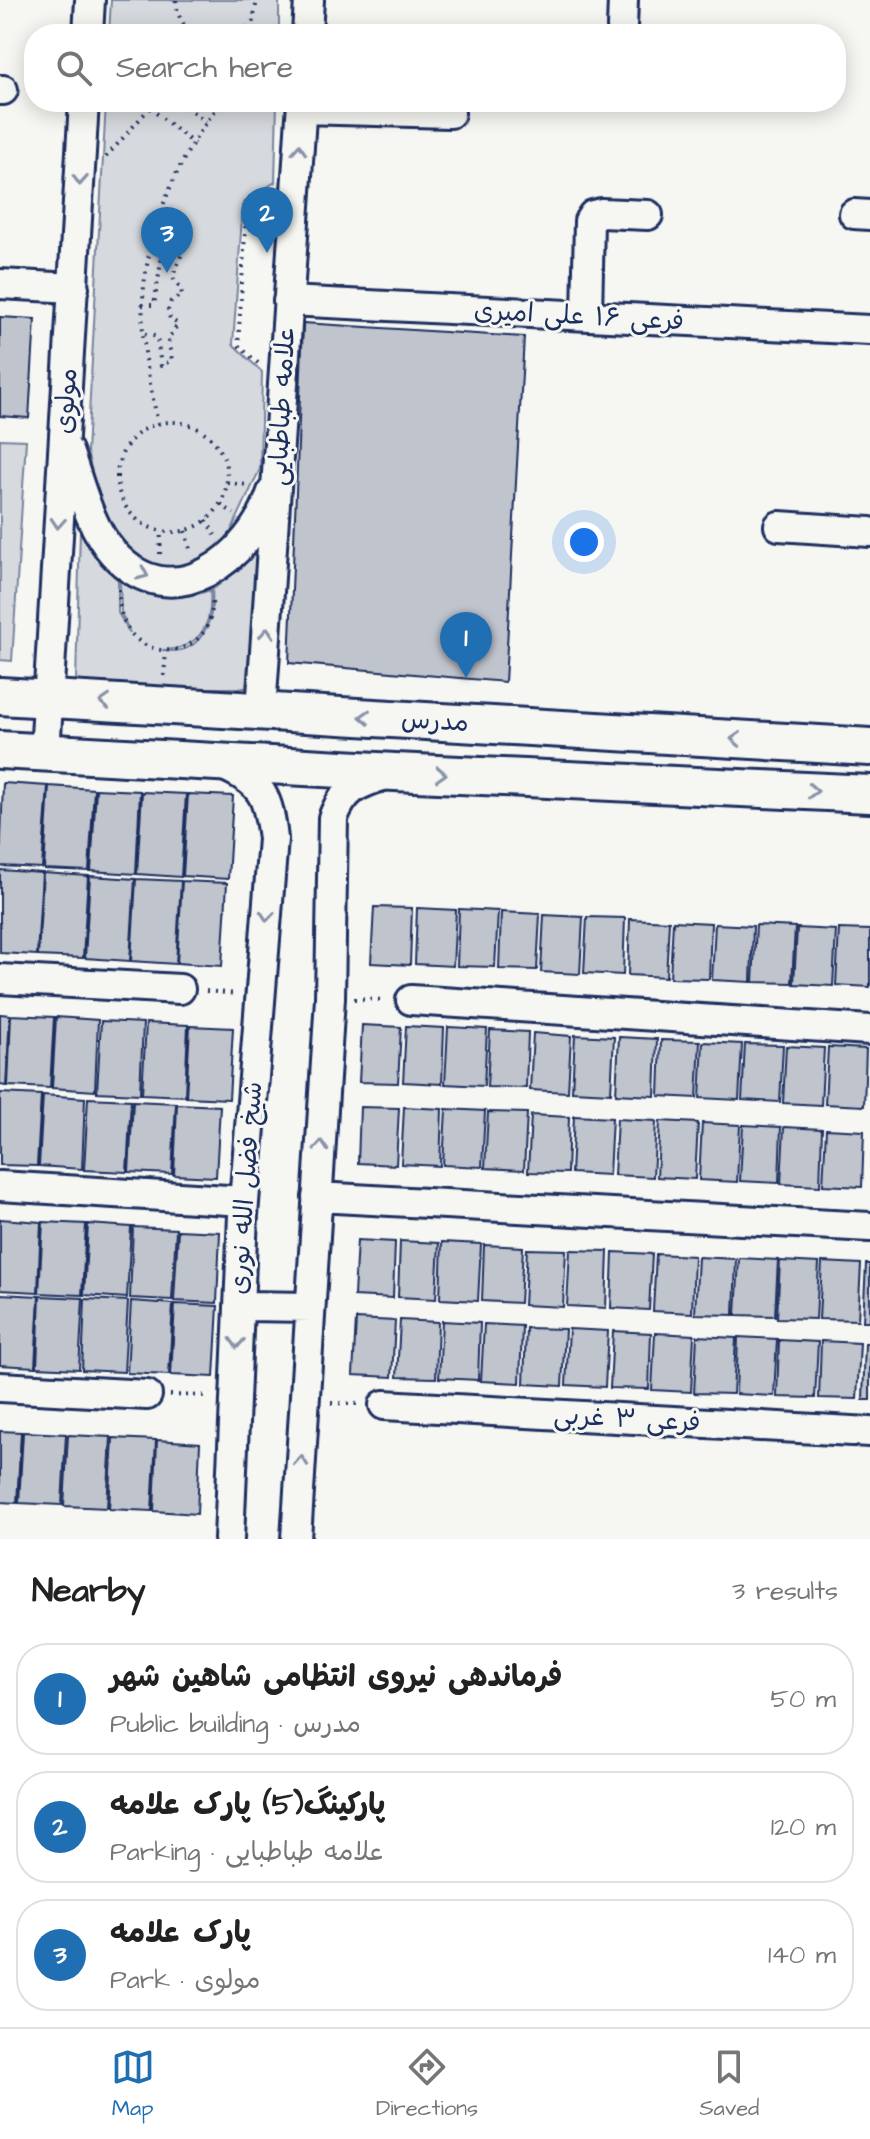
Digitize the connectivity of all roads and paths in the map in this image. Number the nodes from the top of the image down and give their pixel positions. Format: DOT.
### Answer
graph roads {
  1 [pos="90,0"];
  2 [pos="176,0"];
  3 [pos="257,0"];
  4 [pos="309,0"];
  5 [pos="89,24"];
  6 [pos="183,24"];
  7 [pos="250,24"];
  8 [pos="308,24"];
  9 [pos="83,112"];
  10 [pos="147,112"];
  11 [pos="155,112"];
  12 [pos="194,112"];
  13 [pos="214,112"];
  14 [pos="302,112"];
  15 [pos="432,112"];
  16 [pos="450,113"];
  17 [pos="207,122"];
  18 [pos="194,144"];
  19 [pos="99,167"];
  20 [pos="276,185"];
  21 [pos="648,215"];
  22 [pos="0,284"];
  23 [pos="74,288"];
  24 [pos="288,301"];
  25 [pos="142,305"];
  26 [pos="587,316"];
  27 [pos="870,330"];
  28 [pos="143,333"];
  29 [pos="266,370"];
  30 [pos="158,424"];
  31 [pos="64,439"];
  32 [pos="279,471"];
  33 [pos="227,483"];
  34 [pos="252,495"];
  35 [pos="221,504"];
  36 [pos="240,519"];
  37 [pos="779,526"];
  38 [pos="870,532"];
  39 [pos="119,579"];
  40 [pos="211,589"];
  41 [pos="166,651"];
  42 [pos="163,688"];
  43 [pos="0,696"];
  44 [pos="47,699"];
  45 [pos="261,711"];
  46 [pos="776,741"];
  47 [pos="870,747"];
  48 [pos="0,750"];
  49 [pos="45,753"];
  50 [pos="216,762"];
  51 [pos="395,772"];
  52 [pos="774,789"];
  53 [pos="870,794"];
  54 [pos="0,979"];
  55 [pos="180,989"];
  56 [pos="260,997"];
  57 [pos="330,998"];
  58 [pos="411,1000"];
  59 [pos="870,1030"];
  60 [pos="0,1186"];
  61 [pos="317,1197"];
  62 [pos="244,1201"];
  63 [pos="870,1227"];
  64 [pos="239,1306"];
  65 [pos="310,1307"];
  66 [pos="0,1387"];
  67 [pos="147,1395"];
  68 [pos="234,1397"];
  69 [pos="304,1401"];
  70 [pos="384,1405"];
  71 [pos="870,1432"];
  72 [pos="229,1539"];
  73 [pos="296,1539"];
  1 -- 5 [label="street"];
  2 -- 6 [label="path"];
  3 -- 7 [label="path"];
  4 -- 8 [label="street"];
  9 -- 23 [label="street, مولوی, one-way"];
  10 -- 19 [label="path"];
  11 -- 18 [label="path"];
  12 -- 17 [label="path"];
  13 -- 17 [label="path"];
  24 -- 14 [label="street, علامه طباطبایی, one-way"];
  15 -- 16 [label="street"];
  17 -- 18 [label="path"];
  18 -- 25 [label="path"];
  20 -- 29 [label="path"];
  21 -- 26 [label="street"];
  22 -- 23 [label="street"];
  23 -- 31 [label="street, مولوی"];
  24 -- 26 [label="street, فرعی ۱۶ علی امیری"];
  24 -- 32 [label="street, علامه طباطبایی"];
  25 -- 28 [label="path"];
  25 -- 28 [label="path"];
  26 -- 27 [label="street, فرعی ۱۶ علی امیری"];
  28 -- 30 [label="path"];
  30 -- 33 [label="path"];
  30 -- 35 [label="path"];
  31 -- 32 [label="street, one-way"];
  31 -- 44 [label="street, مولوی, one-way"];
  45 -- 32 [label="street, علامه طباطبایی, one-way"];
  33 -- 34 [label="path"];
  33 -- 35 [label="path"];
  35 -- 36 [label="path"];
  37 -- 38 [label="street"];
  39 -- 41 [label="path"];
  40 -- 41 [label="path"];
  41 -- 42 [label="path"];
  43 -- 44 [label="main road, مدرس"];
  45 -- 44 [label="main road, مدرس, one-way"];
  44 -- 49 [label="street, مولوی"];
  46 -- 45 [label="main road, مدرس, one-way"];
  46 -- 47 [label="main road, مدرس"];
  46 -- 52 [label="main road"];
  48 -- 49 [label="main road, مدرس"];
  49 -- 50 [label="main road, مدرس"];
  50 -- 51 [label="main road, مدرس"];
  50 -- 56 [label="street, شیخ فضل الله نوری, one-way"];
  51 -- 52 [label="main road, مدرس, one-way"];
  51 -- 57 [label="street"];
  52 -- 53 [label="main road, مدرس, one-way"];
  54 -- 55 [label="street"];
  55 -- 56 [label="path"];
  56 -- 62 [label="street, شیخ فضل الله نوری"];
  57 -- 58 [label="path"];
  61 -- 57 [label="street, one-way"];
  58 -- 59 [label="street"];
  60 -- 62 [label="street"];
  61 -- 63 [label="street"];
  61 -- 65 [label="street"];
  62 -- 64 [label="street, شیخ فضل الله نوری"];
  64 -- 65 [label="street"];
  64 -- 68 [label="street, شیخ فضل الله نوری, one-way"];
  65 -- 69 [label="street"];
  66 -- 67 [label="street"];
  67 -- 68 [label="path"];
  68 -- 72 [label="street, شیخ فضل الله نوری"];
  69 -- 70 [label="path"];
  73 -- 69 [label="street, one-way"];
  70 -- 71 [label="street, فرعی ۳ غربی"];
}
